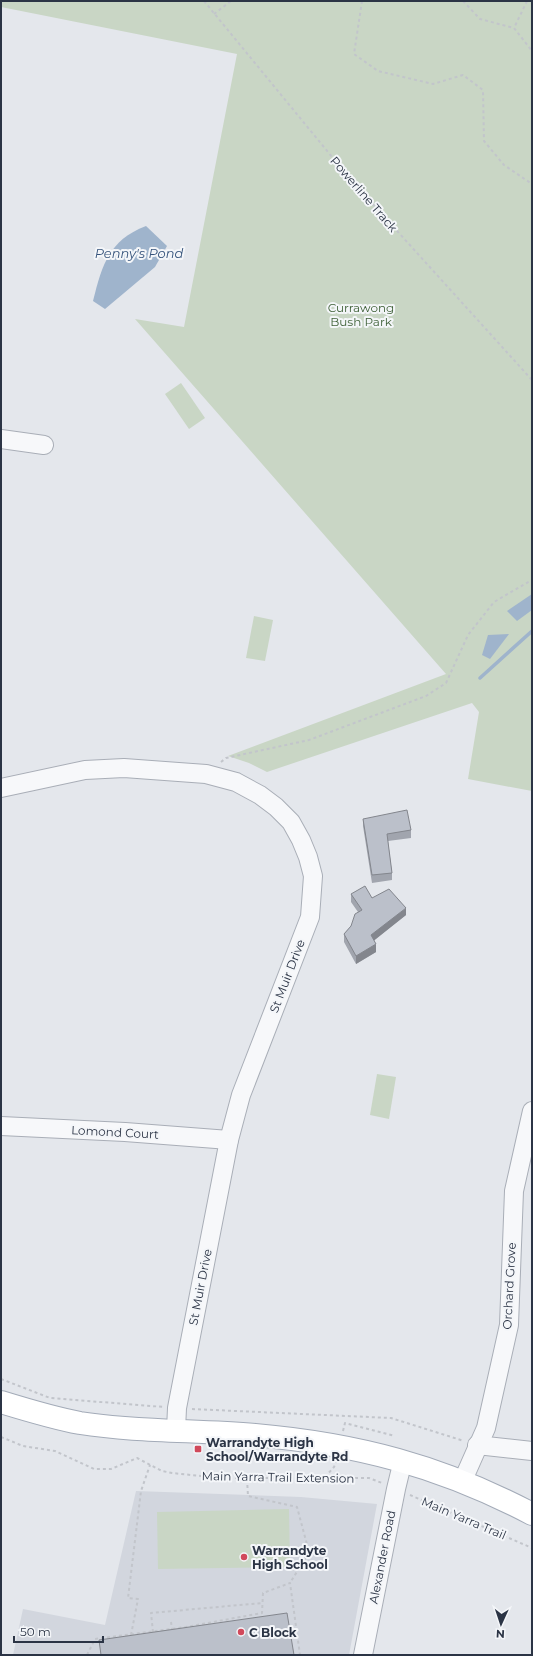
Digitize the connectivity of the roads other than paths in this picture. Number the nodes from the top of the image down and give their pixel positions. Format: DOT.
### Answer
graph roads {
  1 [pos="1,439"];
  2 [pos="44,445"];
  3 [pos="1,788"];
  4 [pos="532,1111"];
  5 [pos="1,1126"];
  6 [pos="228,1140"];
  7 [pos="1,1402"];
  8 [pos="176,1430"];
  9 [pos="477,1445"];
  10 [pos="532,1451"];
  11 [pos="404,1460"];
  12 [pos="463,1480"];
  13 [pos="532,1514"];
  14 [pos="363,1655"];
  1 -- 2 [label="street"];
  3 -- 6 [label="street, St Muir Drive"];
  4 -- 9 [label="street, Orchard Grove"];
  5 -- 6 [label="street, Lomond Court"];
  6 -- 8 [label="street, St Muir Drive"];
  7 -- 8 [label="main road"];
  8 -- 11 [label="main road"];
  9 -- 10 [label="street"];
  9 -- 12 [label="street, Orchard Grove"];
  11 -- 12 [label="main road"];
  11 -- 14 [label="street, Alexander Road"];
  12 -- 13 [label="main road"];
}
